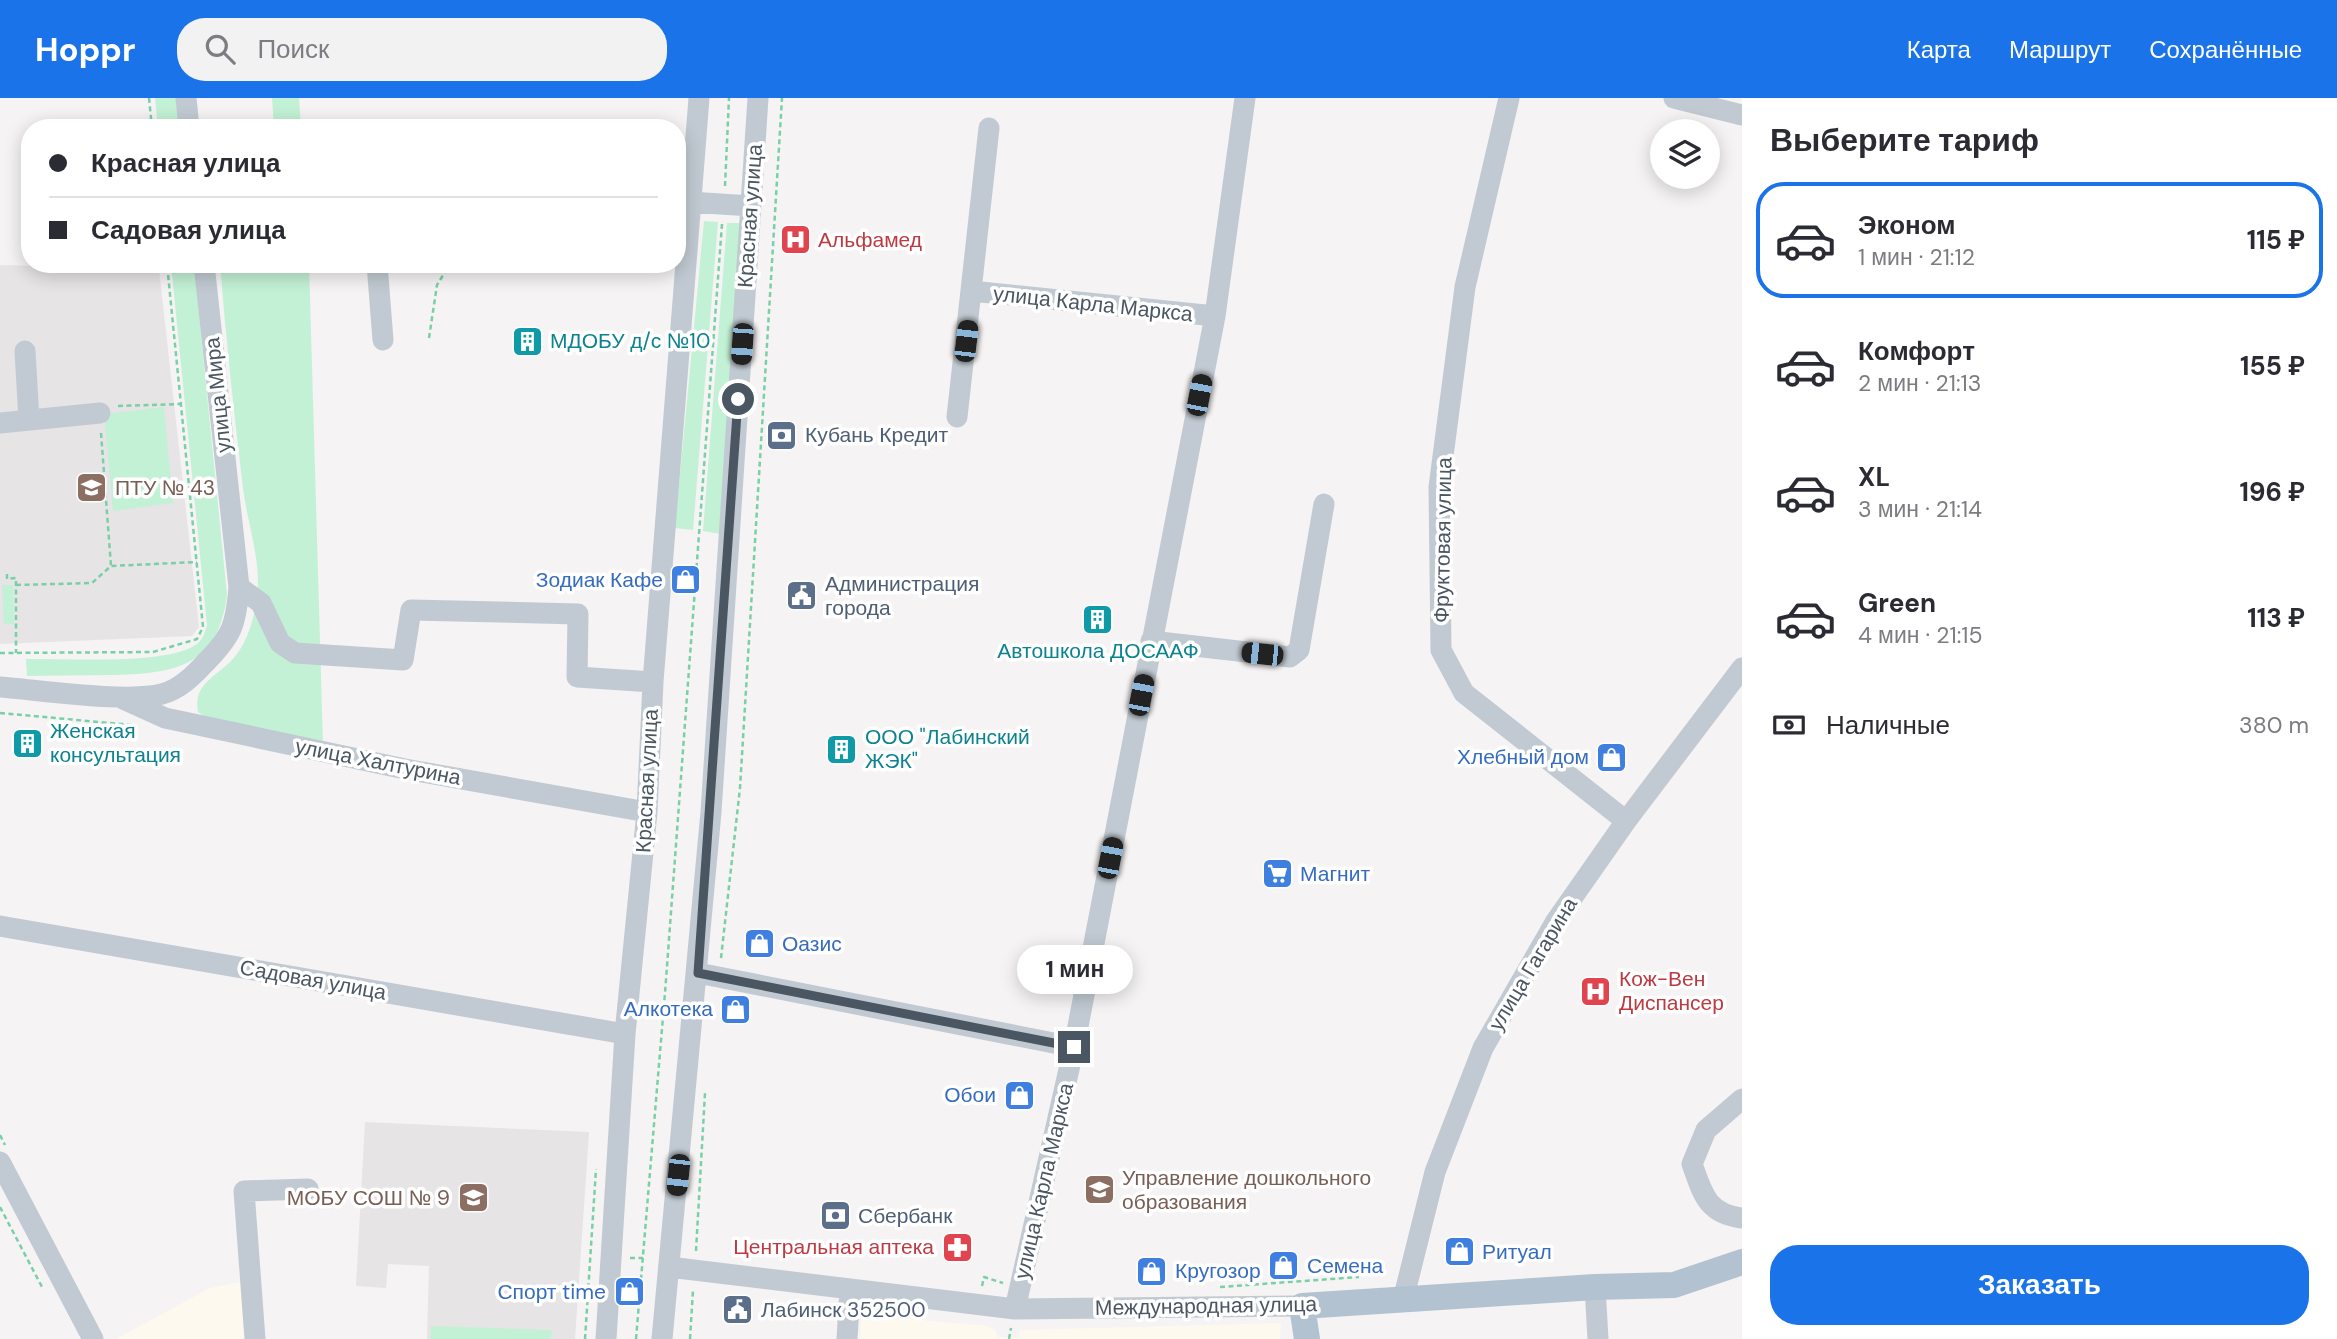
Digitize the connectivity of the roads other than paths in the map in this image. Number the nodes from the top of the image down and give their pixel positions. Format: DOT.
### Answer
graph roads {
  1 [pos="186,98"];
  2 [pos="699,98"];
  3 [pos="758,98"];
  4 [pos="1245,98"];
  5 [pos="1509,98"];
  6 [pos="1674,98"];
  7 [pos="1742,114"];
  8 [pos="188,119"];
  9 [pos="989,128"];
  10 [pos="690,202"];
  11 [pos="751,206"];
  12 [pos="686,254"];
  13 [pos="205,273"];
  14 [pos="378,273"];
  15 [pos="685,273"];
  16 [pos="971,291"];
  17 [pos="1215,316"];
  18 [pos="383,341"];
  19 [pos="25,351"];
  20 [pos="100,412"];
  21 [pos="957,417"];
  22 [pos="29,420"];
  23 [pos="0,423"];
  24 [pos="1324,504"];
  25 [pos="239,587"];
  26 [pos="1151,641"];
  27 [pos="1742,668"];
  28 [pos="192,677"];
  29 [pos="653,682"];
  30 [pos="0,687"];
  31 [pos="114,695"];
  32 [pos="647,812"];
  33 [pos="1626,821"];
  34 [pos="0,926"];
  35 [pos="709,974"];
  36 [pos="625,1034"];
  37 [pos="1074,1047"];
  38 [pos="1742,1099"];
  39 [pos="2,1178"];
  40 [pos="309,1189"];
  41 [pos="1742,1218"];
  42 [pos="1742,1262"];
  43 [pos="669,1267"];
  44 [pos="1595,1287"];
  45 [pos="850,1289"];
  46 [pos="1403,1300"];
  47 [pos="1302,1306"];
  48 [pos="1014,1317"];
  49 [pos="82,1339"];
  50 [pos="93,1339"];
  51 [pos="255,1339"];
  52 [pos="606,1339"];
  53 [pos="662,1339"];
  54 [pos="847,1339"];
  55 [pos="1307,1339"];
  56 [pos="1598,1339"];
  1 -- 8 [label="street"];
  2 -- 10 [label="street, Красная улица"];
  3 -- 11 [label="street, Красная улица"];
  4 -- 17 [label="street, улица Карла Маркса"];
  5 -- 33 [label="street, Фруктовая улица"];
  6 -- 7 [label="street"];
  9 -- 16 [label="street, улица Карла Маркса"];
  10 -- 11 [label="street"];
  10 -- 12 [label="street, Красная улица"];
  11 -- 35 [label="street, Красная улица"];
  13 -- 25 [label="street, улица Мира"];
  14 -- 18 [label="street"];
  15 -- 29 [label="street, Красная улица"];
  16 -- 17 [label="street, улица Карла Маркса"];
  16 -- 21 [label="street, улица Карла Маркса"];
  17 -- 26 [label="street, улица Карла Маркса"];
  19 -- 22 [label="street"];
  20 -- 22 [label="street"];
  22 -- 23 [label="street"];
  24 -- 26 [label="street"];
  25 -- 28 [label="street, улица Мира"];
  25 -- 29 [label="street"];
  26 -- 37 [label="street, улица Карла Маркса"];
  27 -- 33 [label="street, улица Гагарина"];
  28 -- 31 [label="street, улица Халтурина"];
  29 -- 32 [label="street, Красная улица"];
  30 -- 31 [label="street, улица Халтурина"];
  31 -- 32 [label="street, улица Халтурина"];
  32 -- 36 [label="street, Красная улица"];
  33 -- 46 [label="street, улица Гагарина"];
  34 -- 36 [label="street, Садовая улица"];
  35 -- 37 [label="street"];
  35 -- 43 [label="street, Красная улица"];
  36 -- 52 [label="street, Красная улица"];
  37 -- 48 [label="street, улица Карла Маркса"];
  38 -- 41 [label="street"];
  39 -- 49 [label="street"];
  39 -- 50 [label="street"];
  40 -- 51 [label="street"];
  42 -- 44 [label="main road, Международная улица"];
  43 -- 45 [label="street, Международная улица"];
  43 -- 53 [label="street, Красная улица"];
  44 -- 46 [label="main road, Международная улица"];
  44 -- 56 [label="street"];
  45 -- 48 [label="street, Международная улица"];
  45 -- 54 [label="street"];
  46 -- 47 [label="main road, Международная улица"];
  47 -- 48 [label="street, Международная улица"];
  47 -- 55 [label="main road"];
}
